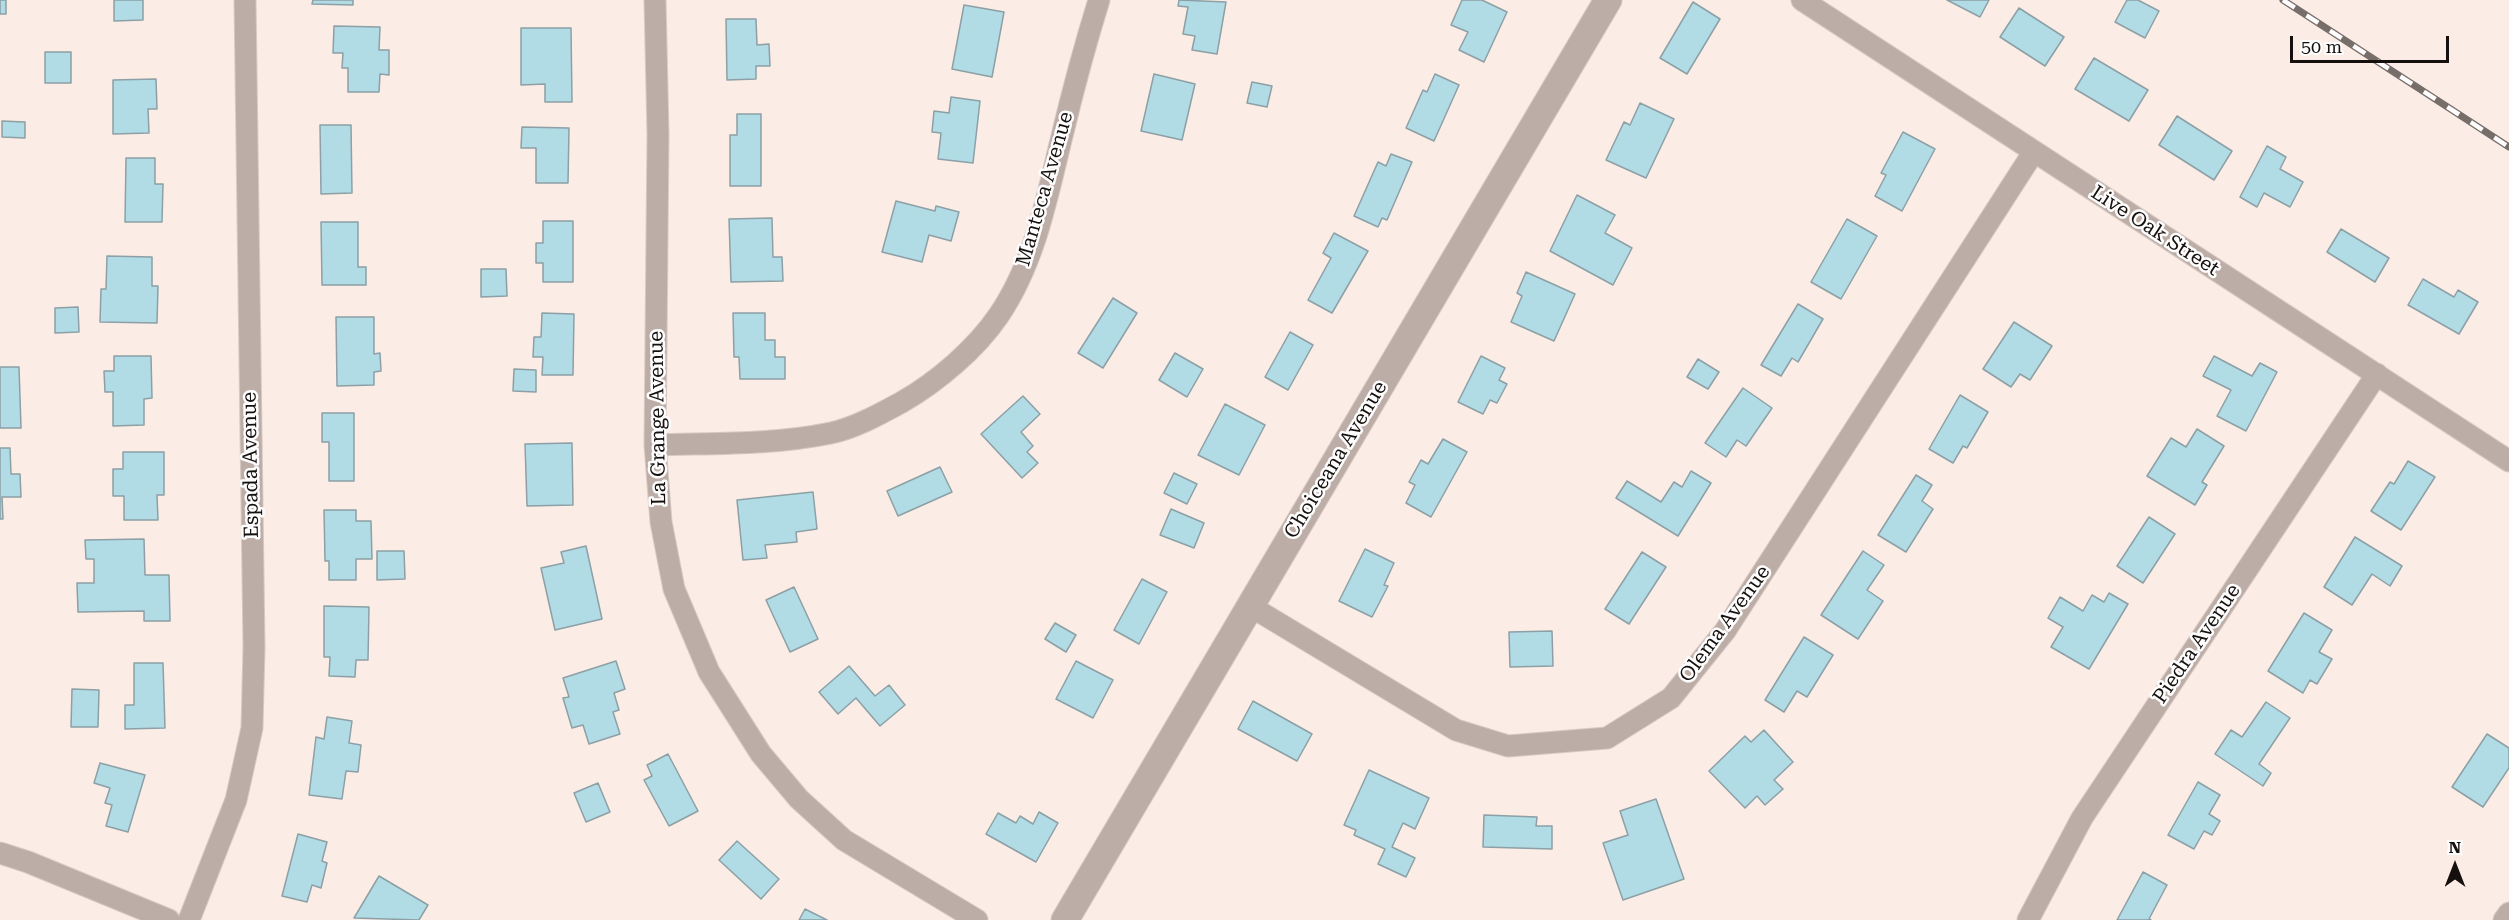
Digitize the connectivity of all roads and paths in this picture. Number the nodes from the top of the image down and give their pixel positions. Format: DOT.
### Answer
graph roads {
  1 [pos="245,0"];
  2 [pos="655,0"];
  3 [pos="1099,0"];
  4 [pos="1608,0"];
  5 [pos="1802,0"];
  6 [pos="2034,153"];
  7 [pos="2377,374"];
  8 [pos="655,445"];
  9 [pos="2509,461"];
  10 [pos="1250,606"];
  11 [pos="0,854"];
  12 [pos="2509,913"];
  13 [pos="169,920"];
  14 [pos="189,920"];
  15 [pos="977,920"];
  16 [pos="1065,920"];
  17 [pos="2028,920"];
  18 [pos="2504,920"];
  1 -- 14 [label="street, Espada Avenue"];
  2 -- 8 [label="street, La Grange Avenue"];
  3 -- 8 [label="street, Manteca Avenue"];
  4 -- 10 [label="street, Choiceana Avenue"];
  5 -- 6 [label="street, Live Oak Street"];
  6 -- 7 [label="street, Live Oak Street"];
  6 -- 10 [label="street, Olema Avenue"];
  7 -- 9 [label="street, Live Oak Street"];
  7 -- 17 [label="street, Piedra Avenue"];
  8 -- 15 [label="street, La Grange Avenue"];
  10 -- 16 [label="street, Choiceana Avenue"];
  11 -- 13 [label="street"];
  12 -- 18 [label="street"];
}
